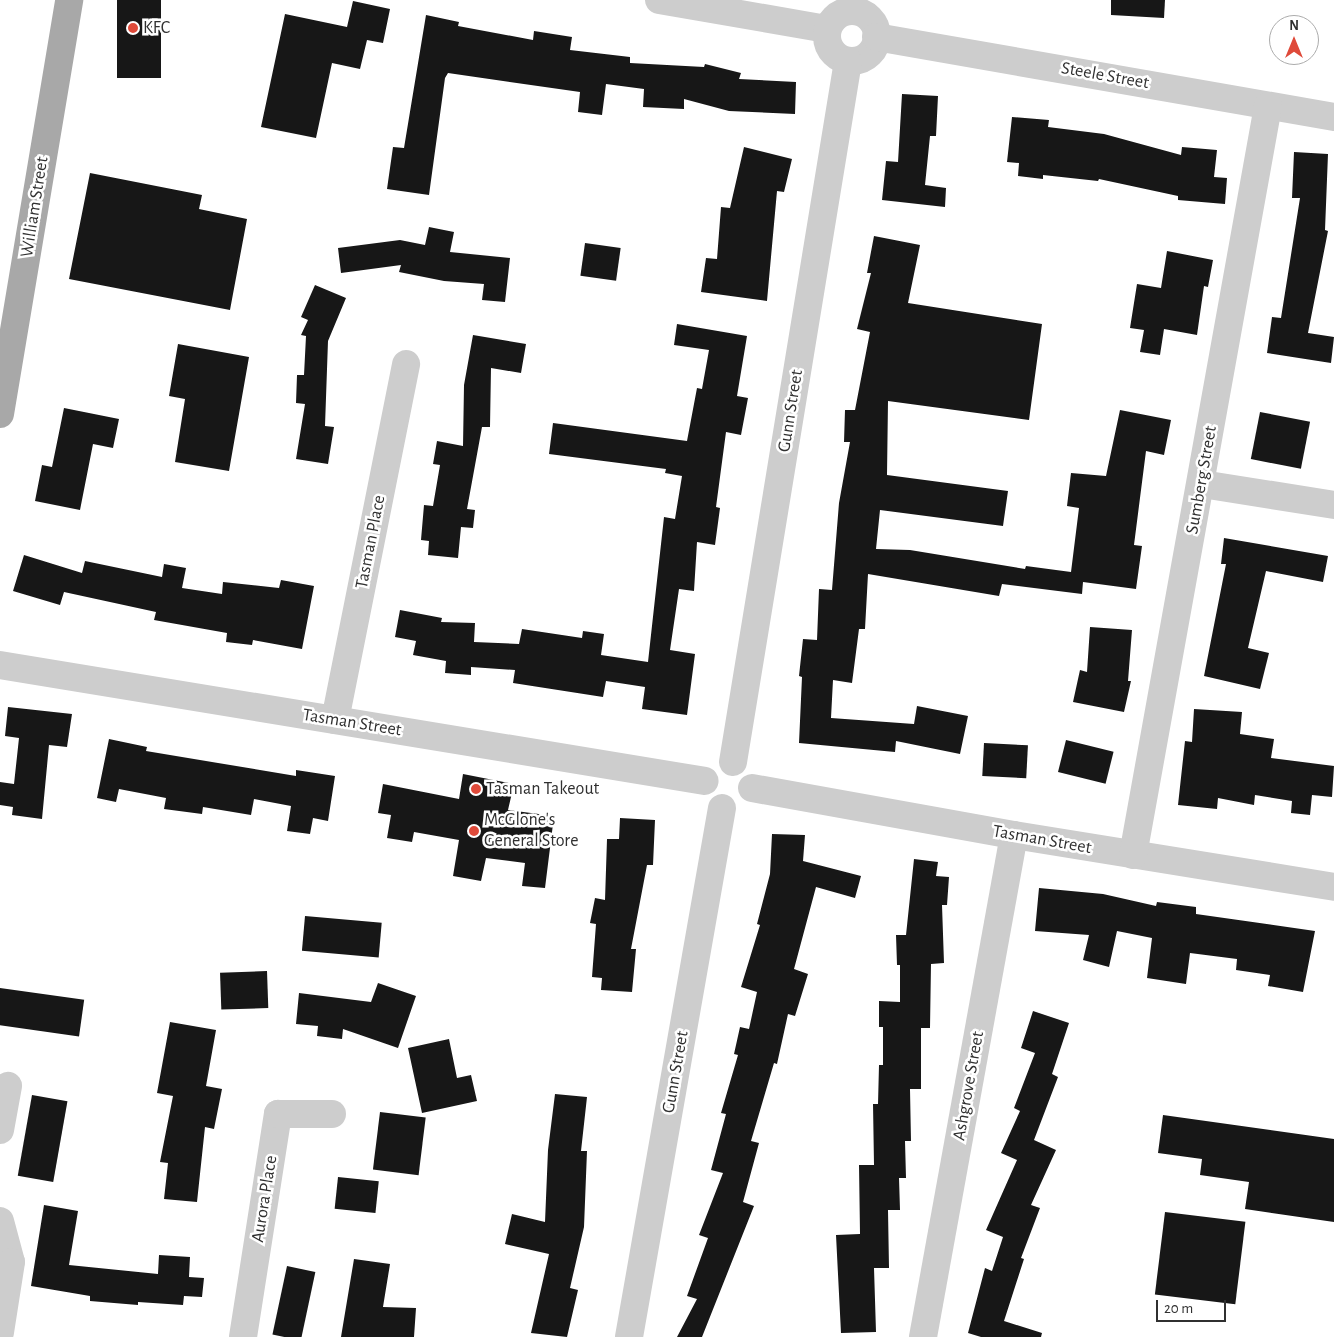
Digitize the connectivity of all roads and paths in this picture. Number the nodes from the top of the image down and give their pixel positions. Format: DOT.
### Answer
graph roads {
  1 [pos="69,0"];
  2 [pos="659,0"];
  3 [pos="859,6"];
  4 [pos="827,30"];
  5 [pos="876,37"];
  6 [pos="848,61"];
  7 [pos="1268,106"];
  8 [pos="1334,117"];
  9 [pos="406,364"];
  10 [pos="0,414"];
  11 [pos="1202,484"];
  12 [pos="1334,505"];
  13 [pos="0,666"];
  14 [pos="335,720"];
  15 [pos="733,762"];
  16 [pos="705,781"];
  17 [pos="752,788"];
  18 [pos="722,808"];
  19 [pos="1014,836"];
  20 [pos="1133,855"];
  21 [pos="1334,887"];
  22 [pos="8,1086"];
  23 [pos="332,1114"];
  24 [pos="0,1130"];
  25 [pos="0,1221"];
  26 [pos="0,1332"];
  27 [pos="243,1337"];
  28 [pos="629,1337"];
  29 [pos="923,1337"];
  1 -- 10 [label="main road, William Street"];
  2 -- 4 [label="street"];
  3 -- 4 [label="street"];
  3 -- 5 [label="street"];
  4 -- 6 [label="street"];
  5 -- 6 [label="street"];
  5 -- 7 [label="street, Steele Street"];
  6 -- 15 [label="street, Gunn Street"];
  7 -- 8 [label="street, Steele Street"];
  7 -- 11 [label="street, Sumberg Street"];
  9 -- 14 [label="street, Tasman Place"];
  11 -- 12 [label="street"];
  11 -- 20 [label="street, Sumberg Street"];
  13 -- 14 [label="street, Tasman Street"];
  14 -- 16 [label="street, Tasman Street"];
  15 -- 16 [label="street"];
  15 -- 17 [label="street"];
  16 -- 18 [label="street"];
  17 -- 18 [label="street"];
  17 -- 19 [label="street, Tasman Street"];
  18 -- 28 [label="street, Gunn Street"];
  19 -- 20 [label="street, Tasman Street"];
  19 -- 29 [label="street, Ashgrove Street"];
  20 -- 21 [label="street, Tasman Street"];
  22 -- 24 [label="street"];
  23 -- 27 [label="street, Aurora Place"];
  25 -- 26 [label="street"];
}
